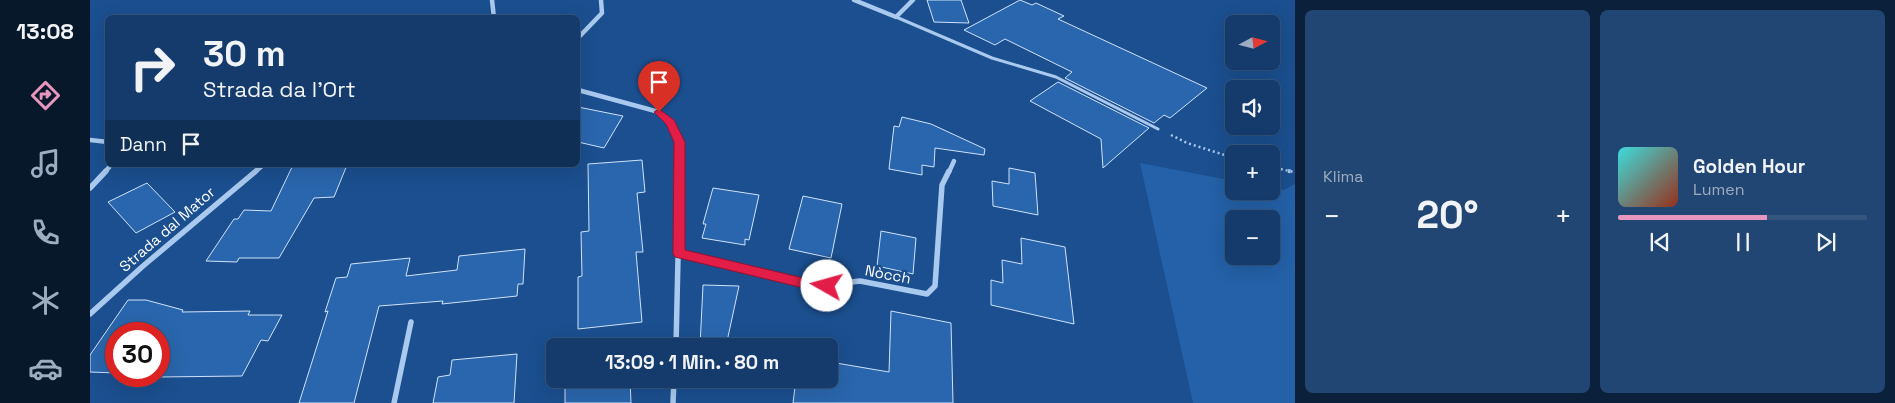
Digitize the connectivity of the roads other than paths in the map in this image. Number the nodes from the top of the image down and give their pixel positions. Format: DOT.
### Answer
graph roads {
  1 [pos="492,0"];
  2 [pos="601,0"];
  3 [pos="854,0"];
  4 [pos="913,0"];
  5 [pos="494,15"];
  6 [pos="896,17"];
  7 [pos="580,36"];
  8 [pos="580,90"];
  9 [pos="1158,129"];
  10 [pos="90,140"];
  11 [pos="105,142"];
  12 [pos="954,161"];
  13 [pos="109,167"];
  14 [pos="261,167"];
  15 [pos="90,188"];
  16 [pos="679,254"];
  17 [pos="90,314"];
  18 [pos="411,322"];
  19 [pos="676,338"];
  20 [pos="674,388"];
  21 [pos="394,403"];
  22 [pos="673,403"];
  1 -- 5 [label="street"];
  2 -- 7 [label="street"];
  3 -- 6 [label="street"];
  4 -- 6 [label="street"];
  6 -- 9 [label="lane"];
  8 -- 16 [label="street"];
  10 -- 11 [label="street"];
  12 -- 16 [label="street, Nòcch"];
  13 -- 15 [label="street"];
  14 -- 17 [label="street, Strada dal Mator"];
  16 -- 19 [label="street"];
  18 -- 21 [label="street"];
  20 -- 22 [label="street"];
}
